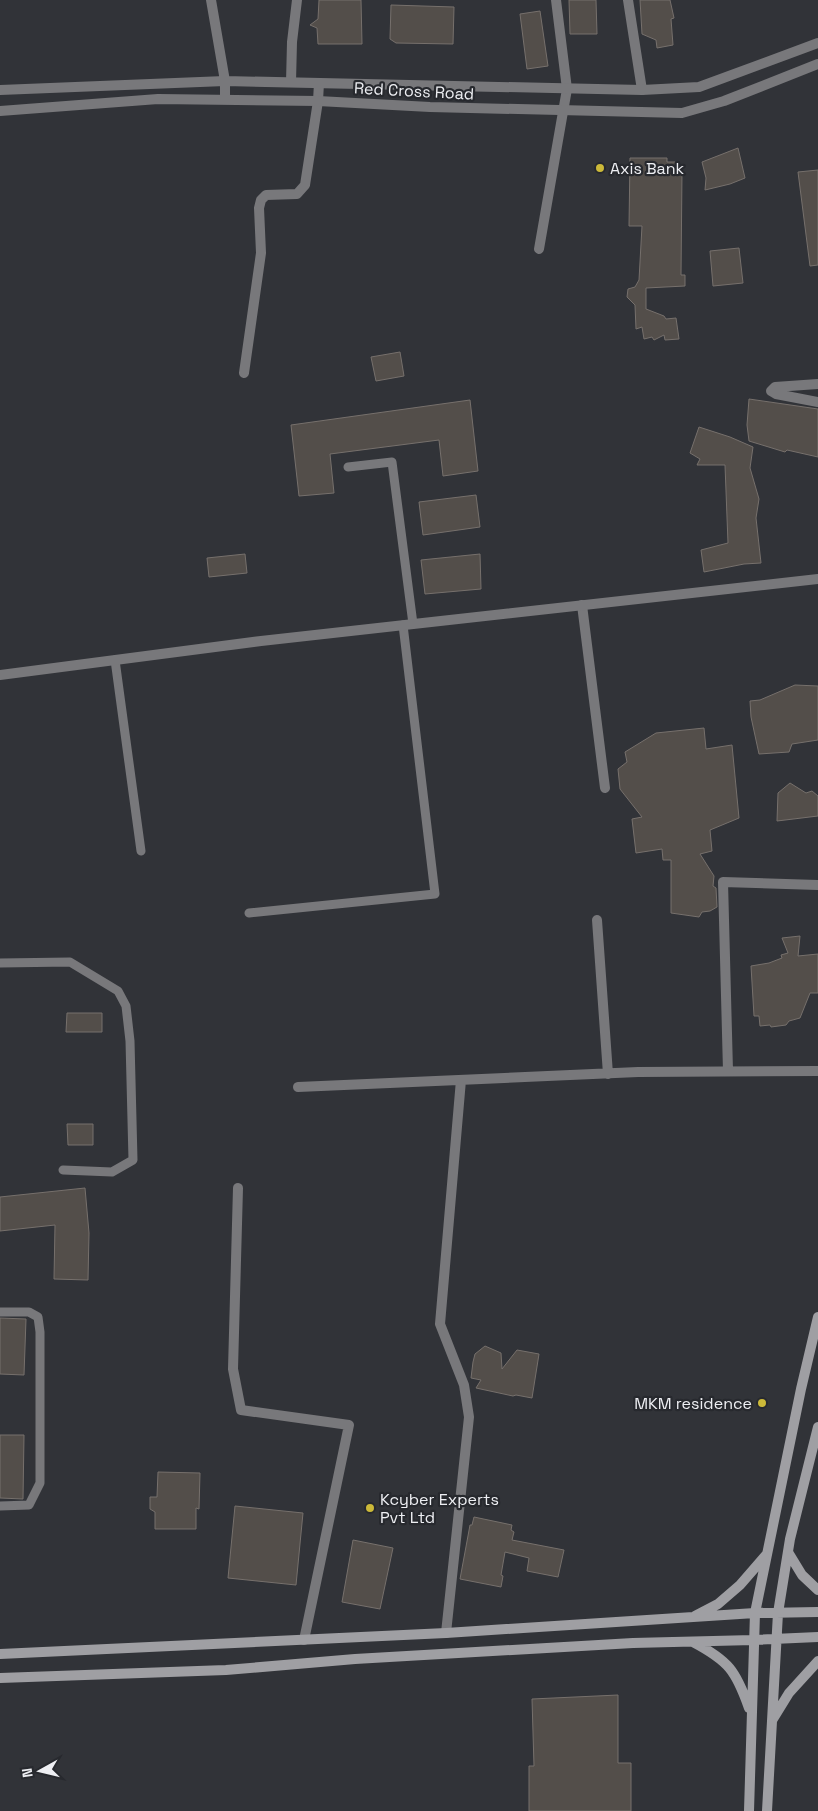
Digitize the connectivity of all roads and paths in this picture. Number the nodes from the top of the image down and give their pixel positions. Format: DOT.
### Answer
graph roads {
  1 [pos="211,0"];
  2 [pos="297,0"];
  3 [pos="556,0"];
  4 [pos="628,0"];
  5 [pos="818,43"];
  6 [pos="818,64"];
  7 [pos="225,81"];
  8 [pos="291,82"];
  9 [pos="319,83"];
  10 [pos="567,88"];
  11 [pos="0,90"];
  12 [pos="642,90"];
  13 [pos="225,100"];
  14 [pos="318,101"];
  15 [pos="0,110"];
  16 [pos="563,111"];
  17 [pos="539,249"];
  18 [pos="244,373"];
  19 [pos="818,384"];
  20 [pos="818,402"];
  21 [pos="348,467"];
  22 [pos="818,579"];
  23 [pos="582,605"];
  24 [pos="408,624"];
  25 [pos="115,660"];
  26 [pos="0,676"];
  27 [pos="605,788"];
  28 [pos="141,851"];
  29 [pos="818,885"];
  30 [pos="249,913"];
  31 [pos="597,920"];
  32 [pos="0,963"];
  33 [pos="728,1071"];
  34 [pos="818,1071"];
  35 [pos="608,1074"];
  36 [pos="461,1080"];
  37 [pos="298,1087"];
  38 [pos="63,1170"];
  39 [pos="238,1188"];
  40 [pos="0,1312"];
  41 [pos="818,1317"];
  42 [pos="818,1427"];
  43 [pos="0,1506"];
  44 [pos="788,1552"];
  45 [pos="767,1554"];
  46 [pos="818,1590"];
  47 [pos="818,1612"];
  48 [pos="778,1613"];
  49 [pos="755,1614"];
  50 [pos="692,1618"];
  51 [pos="446,1633"];
  52 [pos="818,1637"];
  53 [pos="776,1639"];
  54 [pos="304,1640"];
  55 [pos="753,1640"];
  56 [pos="692,1642"];
  57 [pos="0,1654"];
  58 [pos="818,1660"];
  59 [pos="0,1678"];
  60 [pos="751,1714"];
  61 [pos="772,1721"];
  62 [pos="749,1811"];
  63 [pos="767,1811"];
  1 -- 7 [label="street"];
  2 -- 8 [label="street"];
  3 -- 10 [label="street"];
  4 -- 12 [label="street"];
  5 -- 12 [label="street, Red Cross Road"];
  6 -- 16 [label="street, Red Cross Road"];
  7 -- 8 [label="street, Red Cross Road"];
  7 -- 11 [label="street, Red Cross Road"];
  7 -- 13 [label="street"];
  8 -- 9 [label="street, Red Cross Road"];
  9 -- 10 [label="street, Red Cross Road"];
  9 -- 14 [label="street"];
  10 -- 12 [label="street, Red Cross Road"];
  10 -- 16 [label="street"];
  13 -- 14 [label="street, Red Cross Road"];
  13 -- 15 [label="street, Red Cross Road"];
  14 -- 16 [label="street, Red Cross Road"];
  14 -- 18 [label="street"];
  16 -- 17 [label="street"];
  19 -- 20 [label="street"];
  21 -- 24 [label="lane"];
  22 -- 23 [label="street"];
  23 -- 24 [label="street"];
  23 -- 27 [label="street"];
  24 -- 25 [label="street"];
  24 -- 30 [label="lane"];
  25 -- 26 [label="street"];
  25 -- 28 [label="lane"];
  29 -- 33 [label="street"];
  31 -- 35 [label="street"];
  32 -- 38 [label="lane"];
  33 -- 34 [label="street"];
  33 -- 35 [label="street"];
  35 -- 36 [label="street"];
  36 -- 37 [label="street"];
  36 -- 51 [label="street"];
  39 -- 54 [label="street"];
  40 -- 43 [label="lane"];
  41 -- 45 [label="main road"];
  42 -- 44 [label="main road"];
  44 -- 46 [label="main road"];
  44 -- 48 [label="main road"];
  45 -- 49 [label="main road"];
  45 -- 50 [label="main road"];
  47 -- 48 [label="main road"];
  48 -- 49 [label="main road"];
  48 -- 53 [label="main road"];
  49 -- 50 [label="main road"];
  49 -- 55 [label="main road"];
  50 -- 51 [label="main road"];
  51 -- 54 [label="main road"];
  52 -- 53 [label="main road"];
  53 -- 55 [label="main road"];
  53 -- 61 [label="main road"];
  54 -- 57 [label="main road"];
  55 -- 56 [label="main road"];
  55 -- 60 [label="main road"];
  56 -- 59 [label="main road"];
  56 -- 60 [label="main road"];
  58 -- 61 [label="main road"];
  60 -- 62 [label="main road"];
  61 -- 63 [label="main road"];
}
